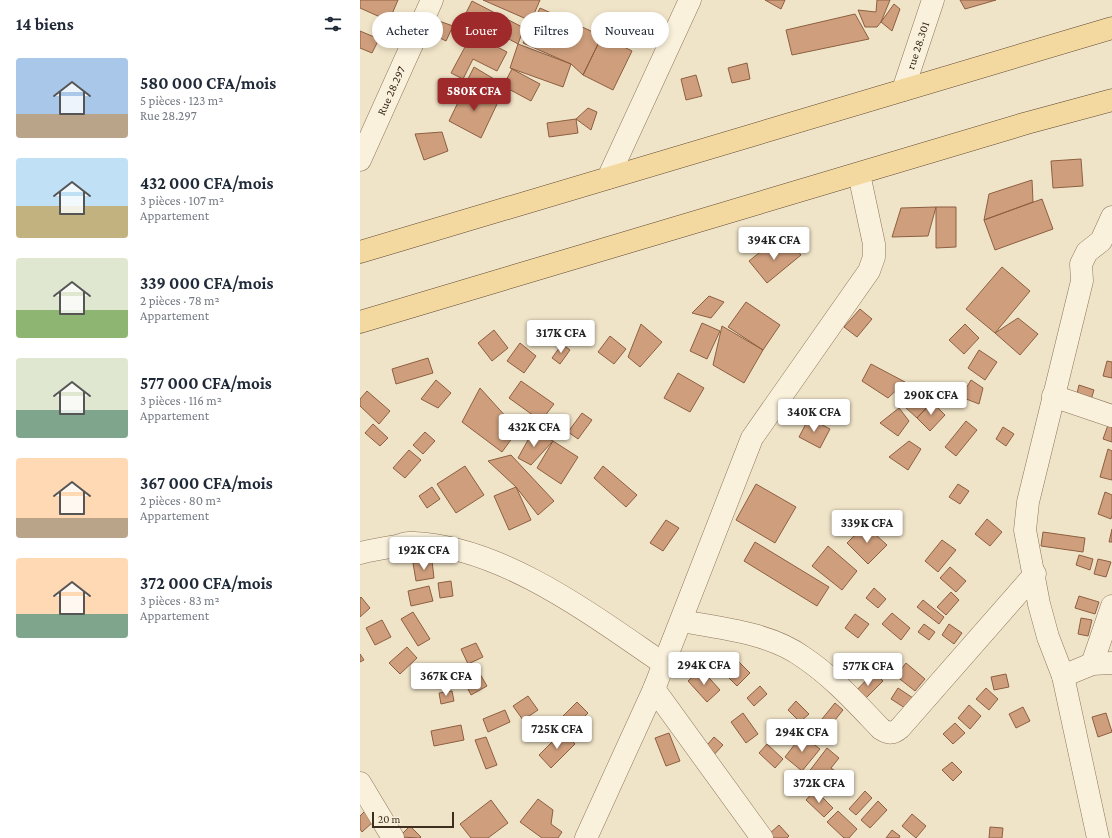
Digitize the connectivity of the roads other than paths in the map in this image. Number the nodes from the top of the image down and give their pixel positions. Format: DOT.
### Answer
graph roads {
  1 [pos="432,0"];
  2 [pos="690,0"];
  3 [pos="933,0"];
  4 [pos="1112,28"];
  5 [pos="903,90"];
  6 [pos="1112,100"];
  7 [pos="360,160"];
  8 [pos="859,174"];
  9 [pos="608,178"];
  10 [pos="1112,217"];
  11 [pos="360,252"];
  12 [pos="360,322"];
  13 [pos="1053,396"];
  14 [pos="1112,416"];
  15 [pos="360,553"];
  16 [pos="1035,574"];
  17 [pos="1112,606"];
  18 [pos="681,621"];
  19 [pos="1102,663"];
  20 [pos="664,664"];
  21 [pos="1063,676"];
  22 [pos="654,689"];
  23 [pos="360,783"];
  24 [pos="393,838"];
  25 [pos="586,838"];
  26 [pos="762,838"];
  27 [pos="1098,838"];
  1 -- 7 [label="street, Rue 28.297"];
  2 -- 9 [label="street"];
  3 -- 5 [label="street, rue 28.301"];
  4 -- 5 [label="main road"];
  5 -- 9 [label="main road"];
  6 -- 8 [label="main road"];
  8 -- 12 [label="main road"];
  8 -- 18 [label="street"];
  9 -- 11 [label="main road"];
  10 -- 13 [label="street"];
  13 -- 14 [label="street"];
  13 -- 16 [label="street"];
  15 -- 20 [label="street"];
  16 -- 18 [label="street"];
  16 -- 21 [label="street"];
  17 -- 19 [label="street"];
  18 -- 20 [label="street"];
  19 -- 21 [label="street"];
  20 -- 22 [label="street"];
  21 -- 27 [label="street"];
  22 -- 25 [label="street"];
  22 -- 26 [label="street"];
  23 -- 24 [label="street"];
}
